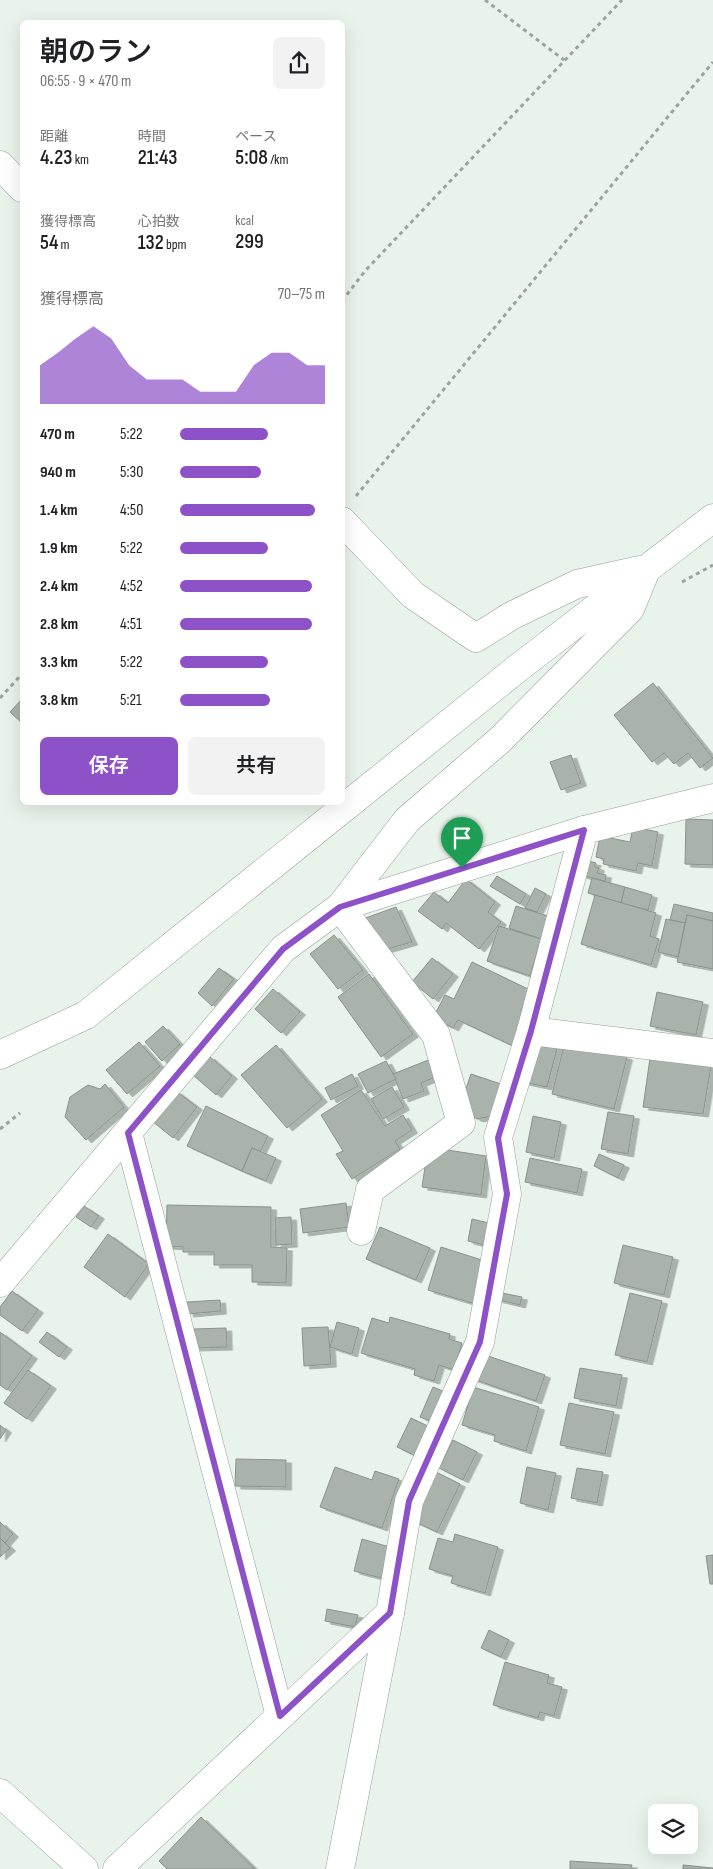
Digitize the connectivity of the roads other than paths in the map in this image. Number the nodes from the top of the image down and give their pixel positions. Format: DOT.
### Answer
graph roads {
  1 [pos="0,165"];
  2 [pos="20,186"];
  3 [pos="713,518"];
  4 [pos="345,524"];
  5 [pos="646,569"];
  6 [pos="713,798"];
  7 [pos="584,830"];
  8 [pos="340,907"];
  9 [pos="531,1031"];
  10 [pos="713,1053"];
  11 [pos="0,1055"];
  12 [pos="128,1133"];
  13 [pos="361,1231"];
  14 [pos="0,1283"];
  15 [pos="390,1613"];
  16 [pos="280,1716"];
  17 [pos="0,1793"];
  18 [pos="84,1869"];
  19 [pos="117,1869"];
  20 [pos="340,1869"];
  1 -- 2 [label="street"];
  3 -- 5 [label="street"];
  4 -- 5 [label="street"];
  5 -- 8 [label="street"];
  5 -- 11 [label="street"];
  6 -- 7 [label="street"];
  7 -- 8 [label="street"];
  7 -- 9 [label="street"];
  8 -- 12 [label="street"];
  8 -- 13 [label="street"];
  9 -- 10 [label="street"];
  9 -- 15 [label="street"];
  12 -- 14 [label="street"];
  12 -- 16 [label="street"];
  15 -- 16 [label="street"];
  15 -- 20 [label="street"];
  16 -- 19 [label="street"];
  17 -- 18 [label="street"];
}
